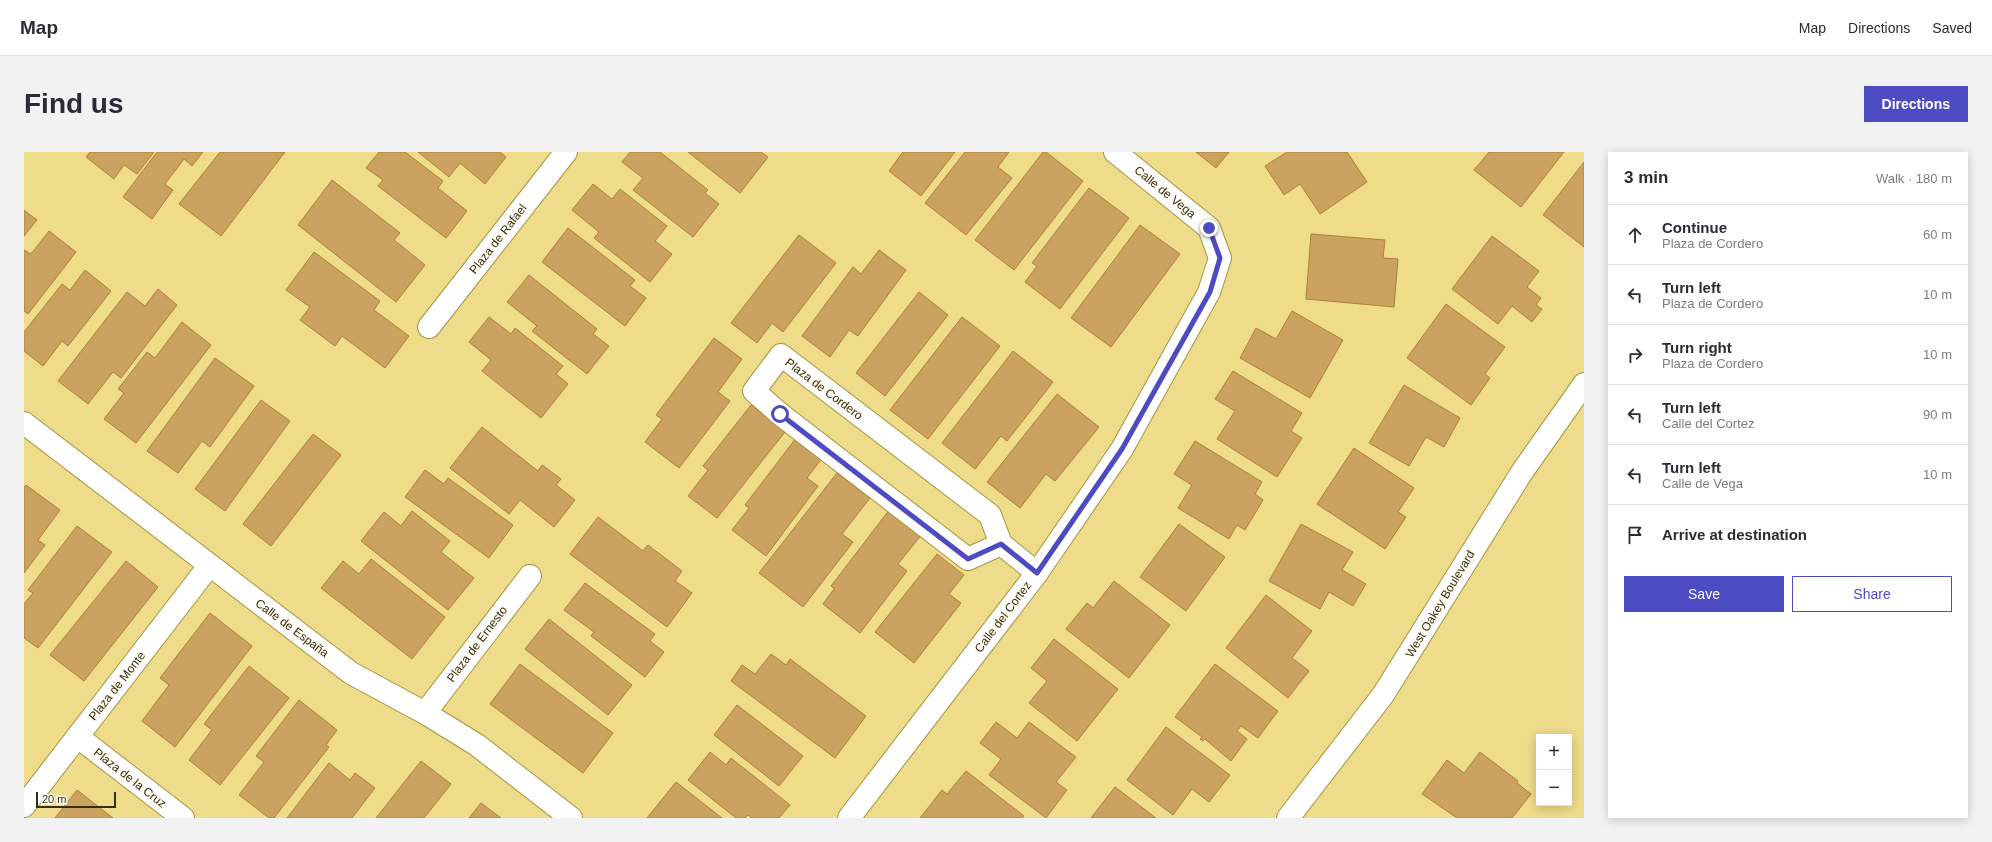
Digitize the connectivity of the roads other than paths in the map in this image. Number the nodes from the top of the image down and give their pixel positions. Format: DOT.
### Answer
graph roads {
  1 [pos="566,152"];
  2 [pos="1115,152"];
  3 [pos="1220,258"];
  4 [pos="429,327"];
  5 [pos="1584,384"];
  6 [pos="24,423"];
  7 [pos="1001,544"];
  8 [pos="210,566"];
  9 [pos="1037,573"];
  10 [pos="530,576"];
  11 [pos="425,713"];
  12 [pos="78,737"];
  13 [pos="24,806"];
  14 [pos="183,818"];
  15 [pos="571,818"];
  16 [pos="850,818"];
  17 [pos="1288,818"];
  1 -- 4 [label="street, Plaza de Rafael"];
  2 -- 3 [label="street, Calle de Vega"];
  3 -- 9 [label="street, Calle del Cortez"];
  5 -- 17 [label="street, West Oakey Boulevard"];
  6 -- 8 [label="street, Calle de España"];
  7 -- 7 [label="street, Plaza de Cordero"];
  7 -- 9 [label="street"];
  8 -- 11 [label="street, Calle de España"];
  8 -- 12 [label="street, Plaza de Monte"];
  9 -- 16 [label="street, Calle del Cortez"];
  10 -- 11 [label="street, Plaza de Ernesto"];
  11 -- 15 [label="street, Calle de España"];
  12 -- 13 [label="street, Plaza de Monte"];
  12 -- 14 [label="street, Plaza de la Cruz"];
}
